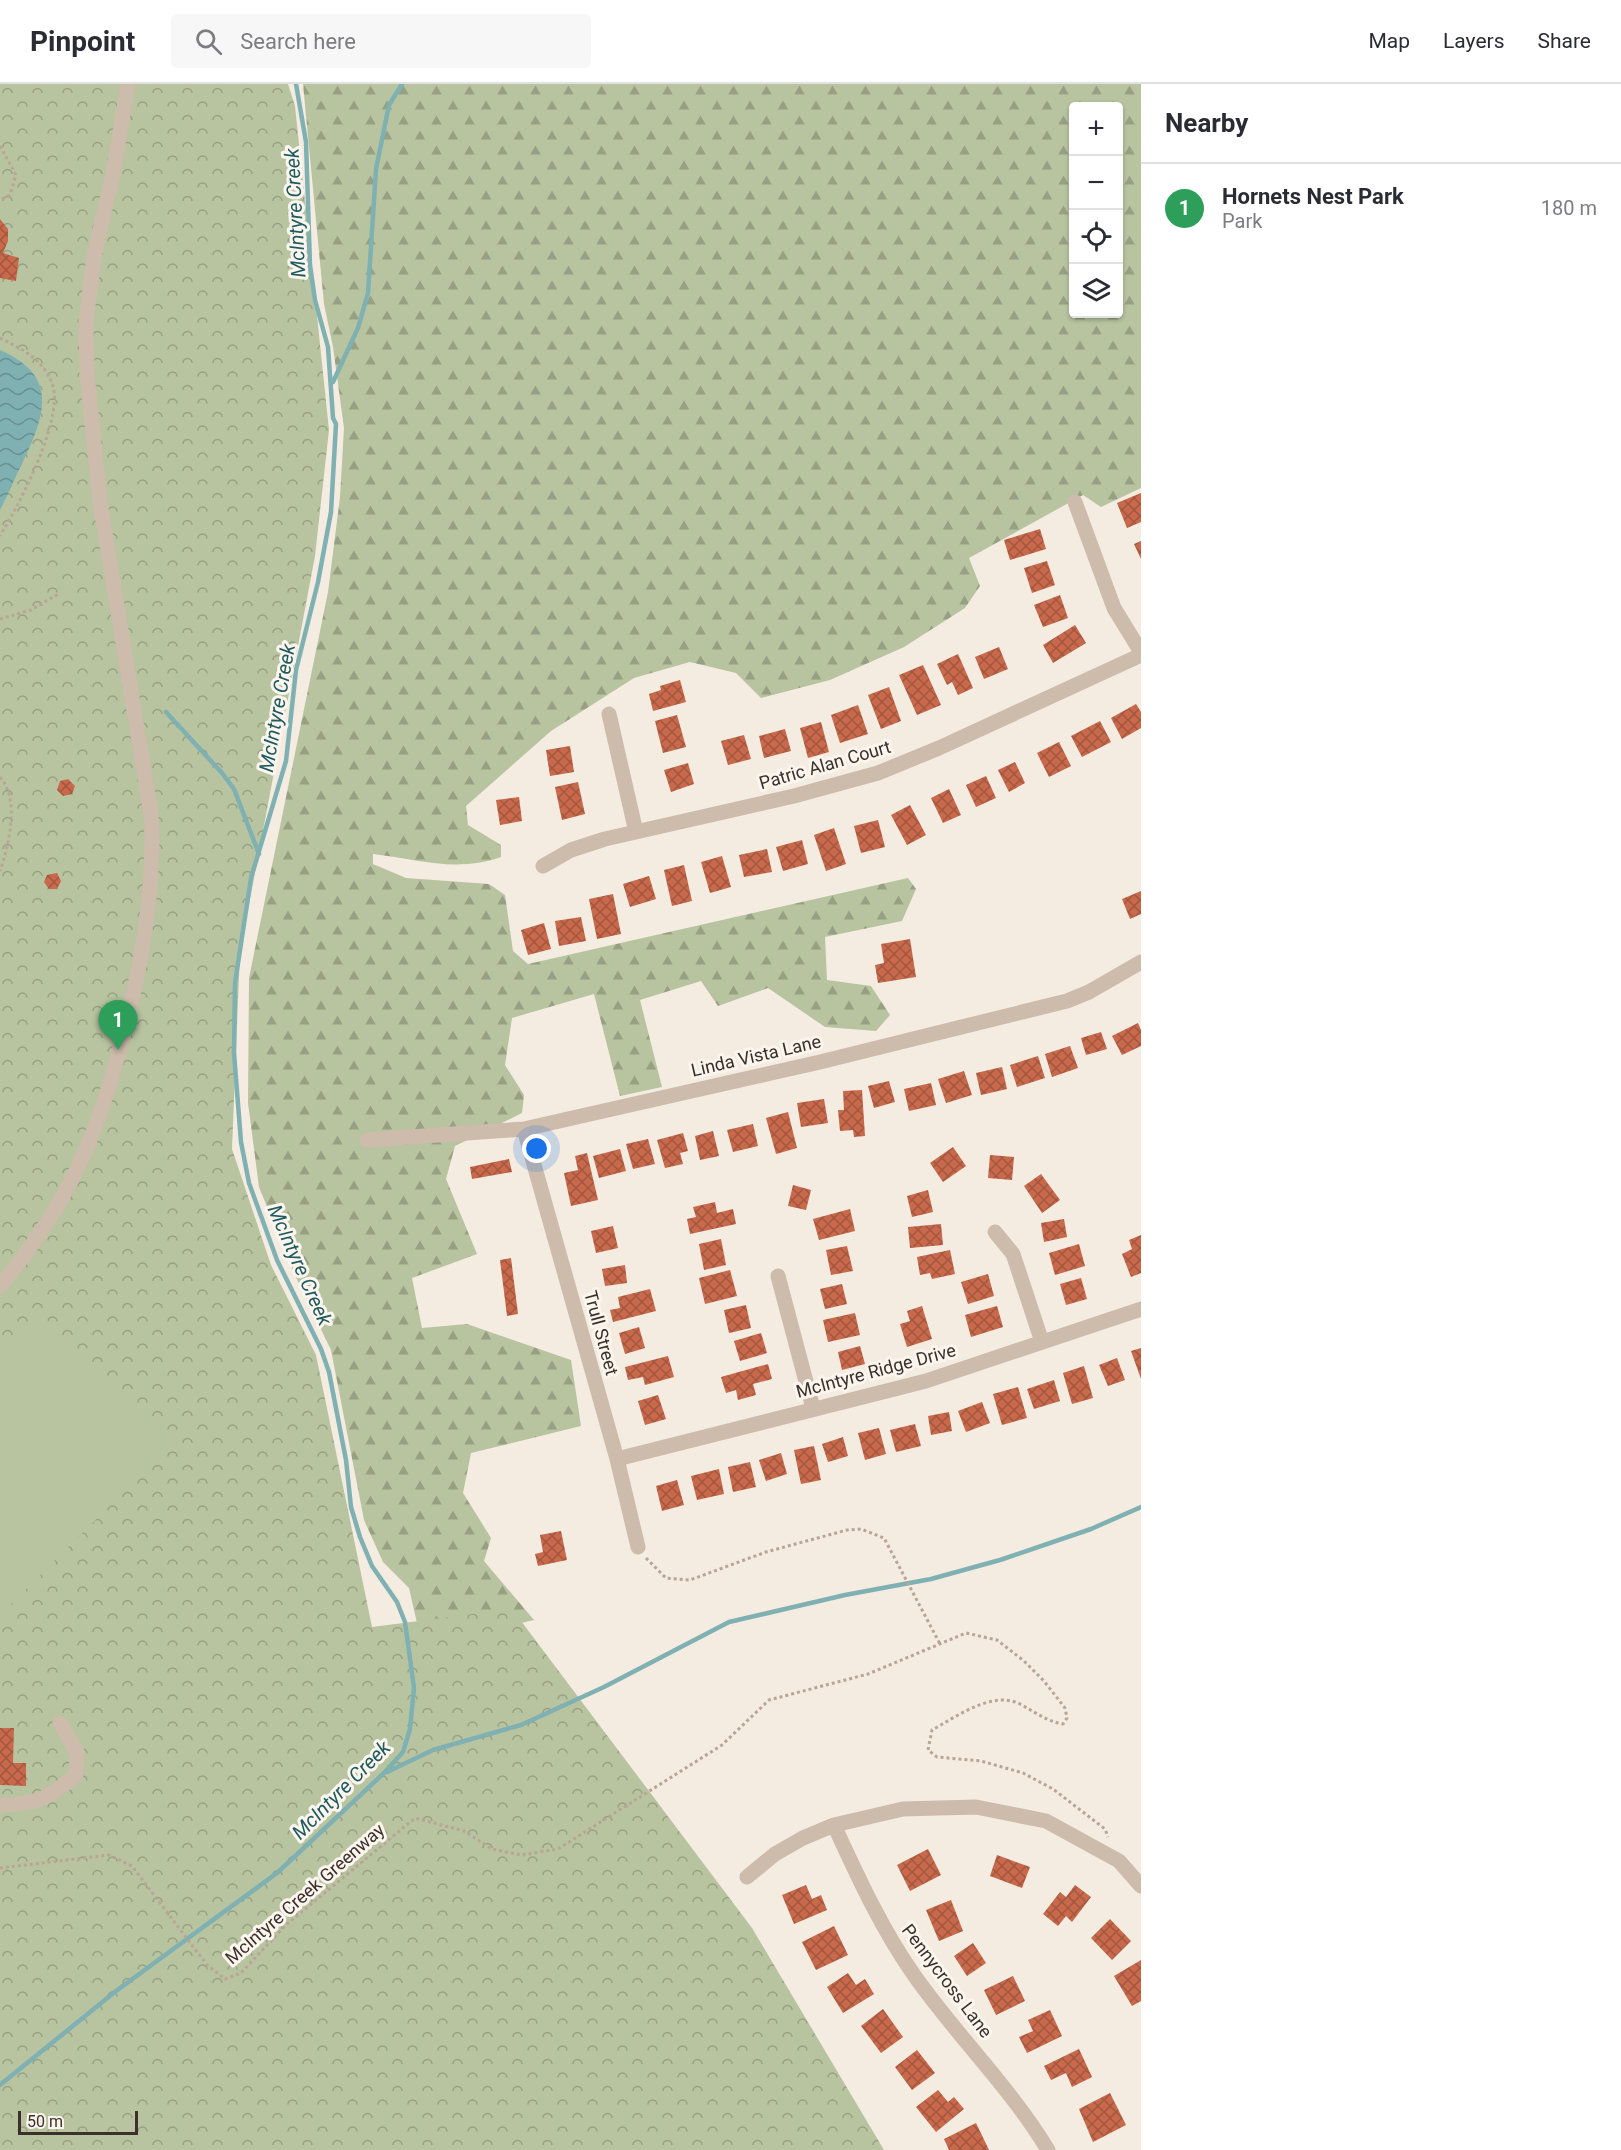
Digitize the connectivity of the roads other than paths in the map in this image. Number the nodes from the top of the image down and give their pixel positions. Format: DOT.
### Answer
graph roads {
  1 [pos="128,84"];
  2 [pos="1075,502"];
  3 [pos="1141,653"];
  4 [pos="609,714"];
  5 [pos="636,832"];
  6 [pos="543,866"];
  7 [pos="1141,962"];
  8 [pos="524,1129"];
  9 [pos="367,1140"];
  10 [pos="995,1232"];
  11 [pos="778,1276"];
  12 [pos="0,1286"];
  13 [pos="1141,1309"];
  14 [pos="1042,1342"];
  15 [pos="813,1408"];
  16 [pos="617,1459"];
  17 [pos="638,1547"];
  18 [pos="60,1723"];
  19 [pos="0,1805"];
  20 [pos="834,1825"];
  21 [pos="747,1877"];
  22 [pos="1139,1880"];
  23 [pos="1048,2150"];
  1 -- 12 [label="street"];
  2 -- 3 [label="street"];
  3 -- 5 [label="street, Patric Alan Court"];
  4 -- 5 [label="street"];
  5 -- 6 [label="street, Patric Alan Court"];
  7 -- 8 [label="street, Linda Vista Lane"];
  8 -- 9 [label="street, Linda Vista Lane"];
  8 -- 16 [label="street, Trull Street"];
  10 -- 14 [label="street"];
  11 -- 15 [label="street"];
  13 -- 14 [label="street, McIntyre Ridge Drive"];
  14 -- 15 [label="street, McIntyre Ridge Drive"];
  15 -- 16 [label="street, McIntyre Ridge Drive"];
  16 -- 17 [label="street, Trull Street"];
  18 -- 19 [label="street"];
  20 -- 21 [label="street"];
  20 -- 22 [label="street"];
  20 -- 23 [label="street, Pennycross Lane"];
}
